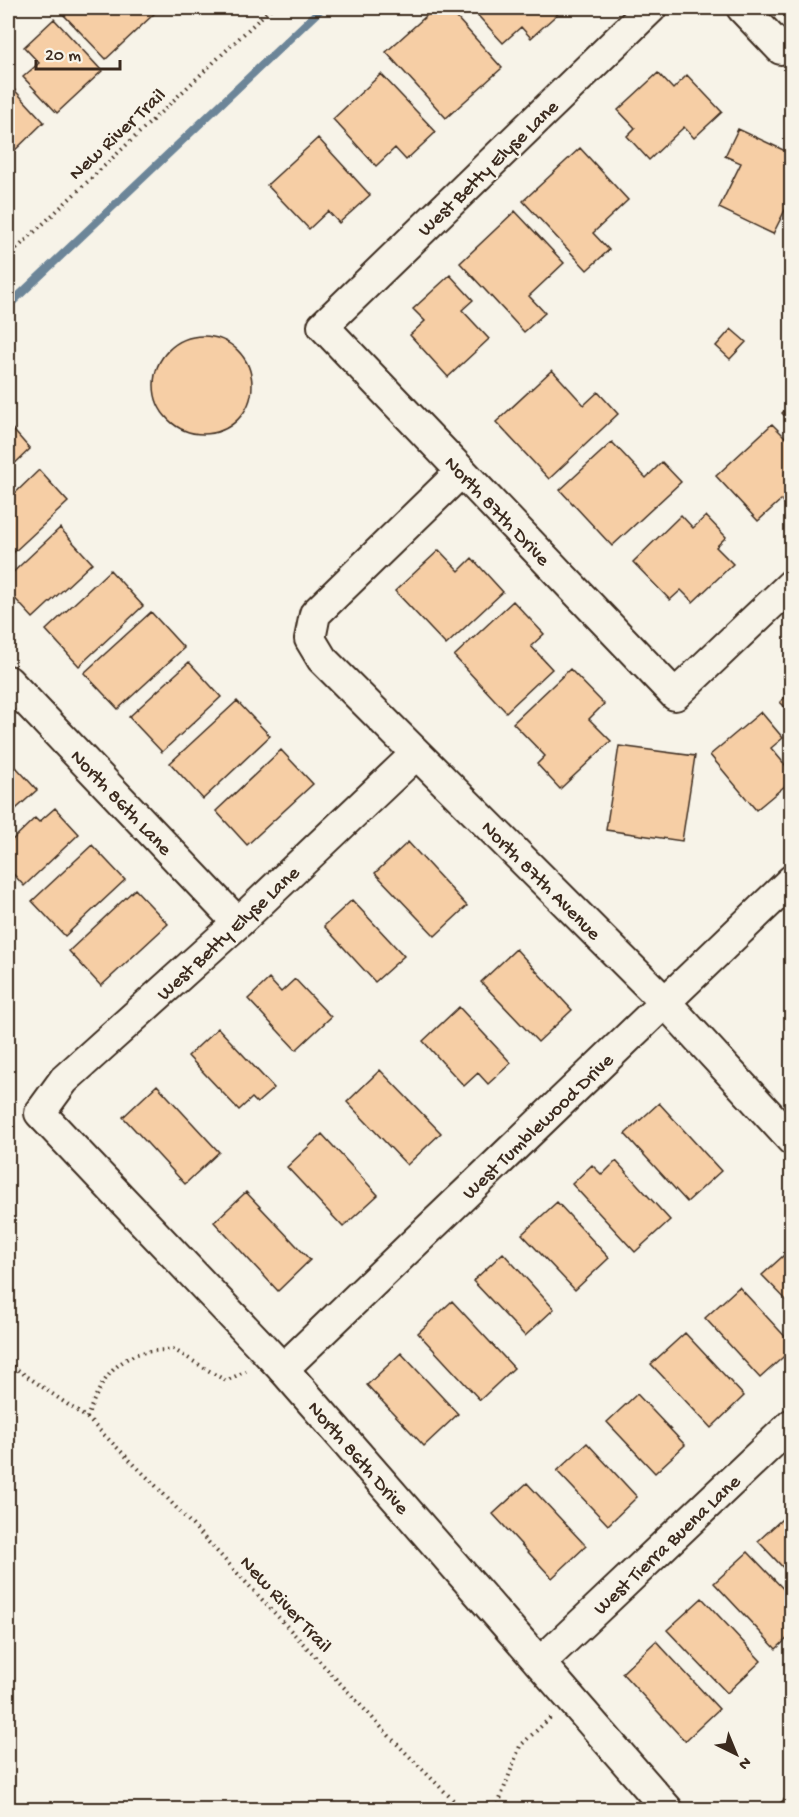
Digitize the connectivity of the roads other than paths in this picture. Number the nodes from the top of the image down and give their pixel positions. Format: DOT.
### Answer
graph roads {
  1 [pos="651,8"];
  2 [pos="742,8"];
  3 [pos="781,49"];
  4 [pos="322,326"];
  5 [pos="461,472"];
  6 [pos="792,584"];
  7 [pos="8,681"];
  8 [pos="416,754"];
  9 [pos="792,880"];
  10 [pos="238,923"];
  11 [pos="664,1001"];
  12 [pos="40,1113"];
  13 [pos="792,1140"];
  14 [pos="274,1360"];
  15 [pos="792,1424"];
  16 [pos="541,1662"];
  17 [pos="668,1809"];
  1 -- 4 [label="street, West Betty Elyse Lane"];
  2 -- 3 [label="street"];
  4 -- 5 [label="street, North 87th Drive"];
  5 -- 6 [label="street, North 87th Drive"];
  5 -- 8 [label="street, North 87th Avenue"];
  7 -- 10 [label="street, North 86th Lane"];
  8 -- 10 [label="street, West Betty Elyse Lane"];
  8 -- 11 [label="street, North 87th Avenue"];
  9 -- 11 [label="street, West Tumblewood Drive"];
  10 -- 12 [label="street, West Betty Elyse Lane"];
  11 -- 13 [label="street, North 87th Avenue"];
  11 -- 14 [label="street, West Tumblewood Drive"];
  12 -- 14 [label="street, North 86th Drive"];
  14 -- 16 [label="street, North 86th Drive"];
  15 -- 16 [label="street, West Tierra Buena Lane"];
  16 -- 17 [label="street, North 86th Drive"];
}
